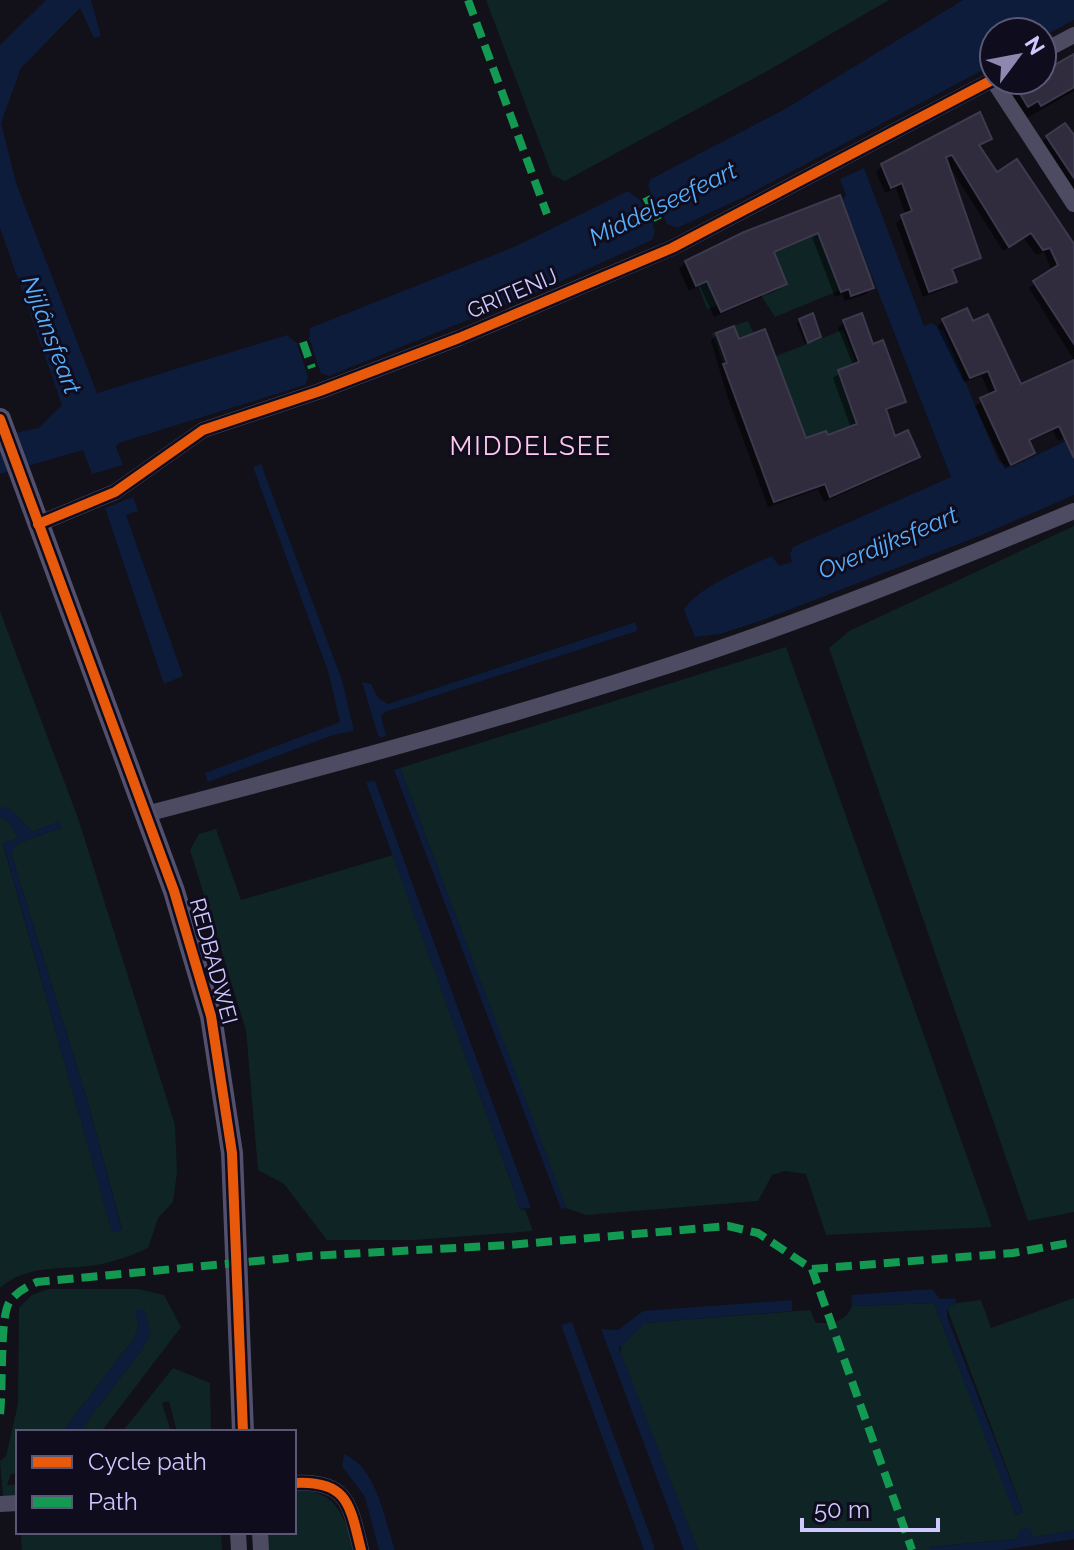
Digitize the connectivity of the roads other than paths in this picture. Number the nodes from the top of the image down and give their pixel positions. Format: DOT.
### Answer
graph roads {
  1 [pos="978,87"];
  2 [pos="1004,96"];
  3 [pos="1074,204"];
  4 [pos="0,419"];
  5 [pos="1074,511"];
  6 [pos="38,524"];
  7 [pos="146,814"];
  8 [pos="243,1430"];
  9 [pos="296,1483"];
  10 [pos="361,1550"];
  1 -- 6 [label="street, GRITENIJ"];
  2 -- 3 [label="street"];
  4 -- 6 [label="street, REDBADWEI"];
  5 -- 7 [label="street"];
  6 -- 7 [label="street, REDBADWEI"];
  7 -- 8 [label="street, REDBADWEI"];
  9 -- 10 [label="street"];
}
